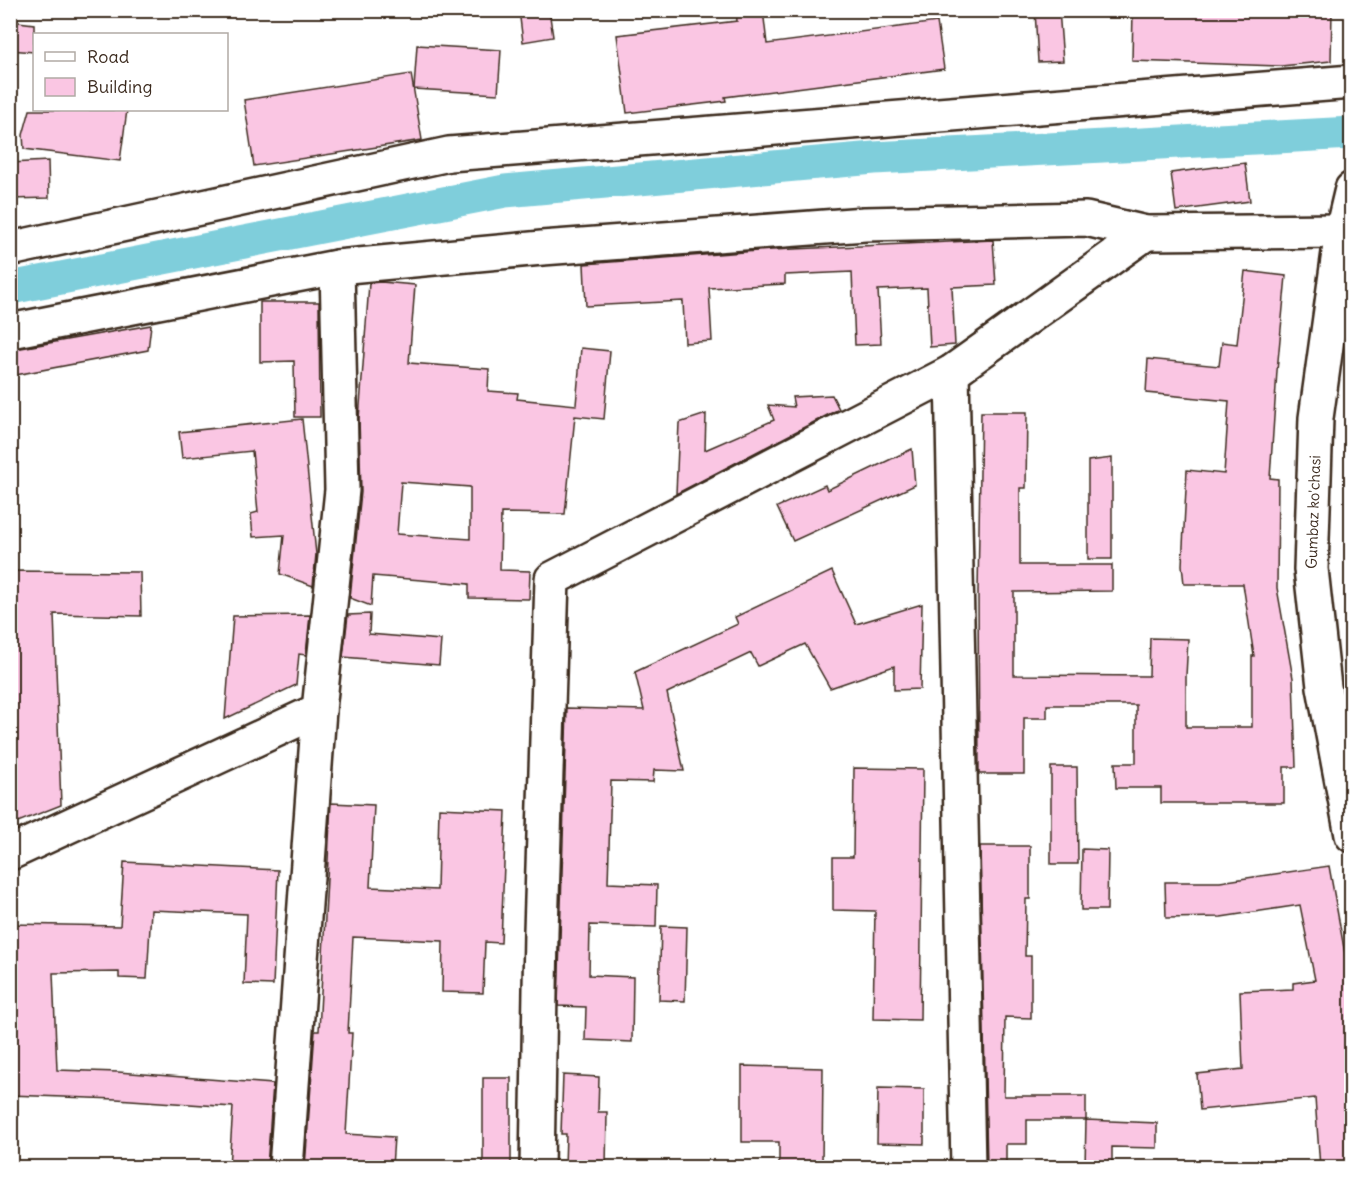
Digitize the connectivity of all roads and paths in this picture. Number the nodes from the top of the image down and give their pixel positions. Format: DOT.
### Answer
graph roads {
  1 [pos="1352,82"];
  2 [pos="1352,189"];
  3 [pos="1342,231"];
  4 [pos="1146,233"];
  5 [pos="10,249"];
  6 [pos="337,267"];
  7 [pos="10,332"];
  8 [pos="952,372"];
  9 [pos="319,710"];
  10 [pos="1352,835"];
  11 [pos="10,853"];
  12 [pos="286,1167"];
  13 [pos="537,1167"];
  14 [pos="968,1167"];
  1 -- 5 [label="street"];
  2 -- 3 [label="street, Gumbaz ko'chasi"];
  3 -- 4 [label="street"];
  3 -- 10 [label="street, Gumbaz ko'chasi"];
  4 -- 6 [label="street"];
  4 -- 8 [label="street"];
  6 -- 7 [label="street"];
  6 -- 9 [label="street"];
  8 -- 13 [label="street"];
  8 -- 14 [label="street"];
  9 -- 11 [label="street"];
  9 -- 12 [label="street"];
}
